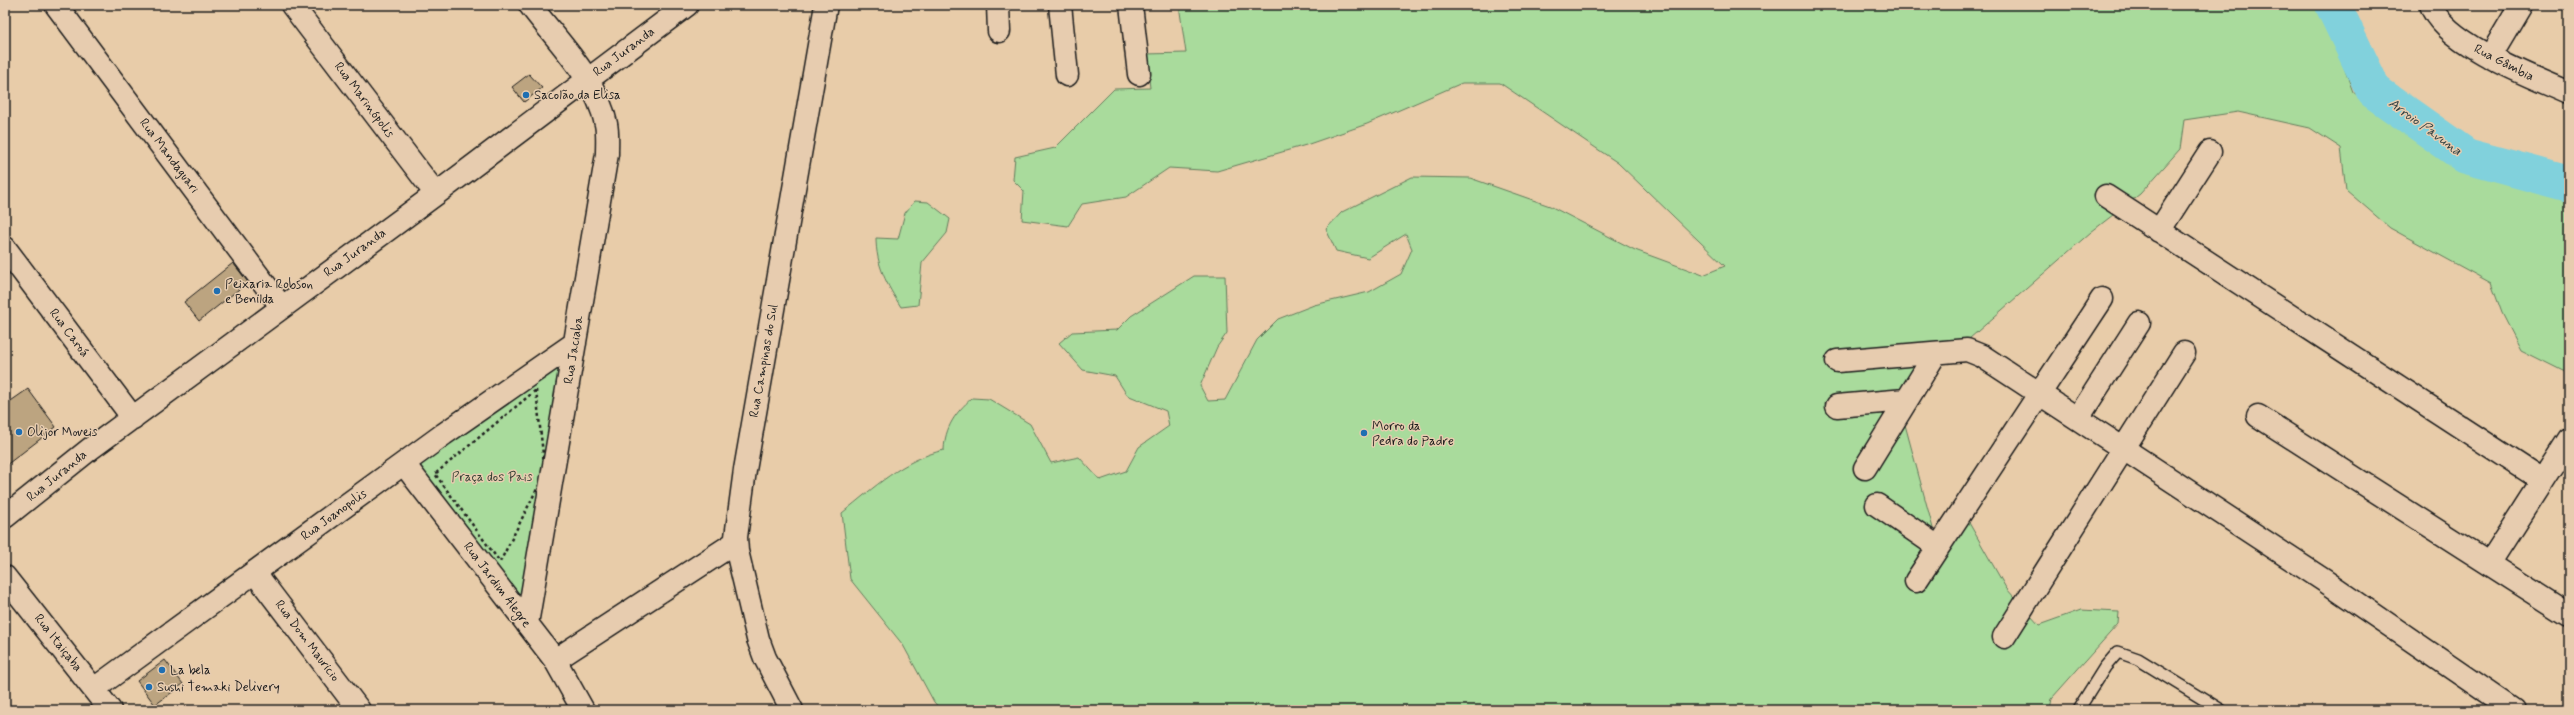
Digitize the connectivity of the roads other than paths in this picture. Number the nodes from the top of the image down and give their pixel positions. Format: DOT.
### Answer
graph roads {
  1 [pos="56,5"];
  2 [pos="292,5"];
  3 [pos="530,5"];
  4 [pos="687,5"];
  5 [pos="826,5"];
  6 [pos="998,5"];
  7 [pos="1060,5"];
  8 [pos="1131,5"];
  9 [pos="2432,5"];
  10 [pos="2521,5"];
  11 [pos="998,31"];
  12 [pos="2490,57"];
  13 [pos="1139,74"];
  14 [pos="1067,75"];
  15 [pos="587,80"];
  16 [pos="2569,93"];
  17 [pos="2210,152"];
  18 [pos="436,194"];
  19 [pos="2106,196"];
  20 [pos="2159,231"];
  21 [pos="5,248"];
  22 [pos="2102,298"];
  23 [pos="281,306"];
  24 [pos="2139,323"];
  25 [pos="575,343"];
  26 [pos="1936,353"];
  27 [pos="2184,353"];
  28 [pos="1837,362"];
  29 [pos="2038,393"];
  30 [pos="1905,400"];
  31 [pos="1837,406"];
  32 [pos="2258,416"];
  33 [pos="133,418"];
  34 [pos="2078,418"];
  35 [pos="2569,439"];
  36 [pos="2124,448"];
  37 [pos="404,464"];
  38 [pos="1865,468"];
  39 [pos="2542,480"];
  40 [pos="1877,505"];
  41 [pos="5,517"];
  42 [pos="736,542"];
  43 [pos="1938,547"];
  44 [pos="2490,562"];
  45 [pos="255,573"];
  46 [pos="5,577"];
  47 [pos="1916,581"];
  48 [pos="2569,614"];
  49 [pos="527,624"];
  50 [pos="2004,637"];
  51 [pos="555,660"];
  52 [pos="94,689"];
  53 [pos="110,710"];
  54 [pos="359,710"];
  55 [pos="583,710"];
  56 [pos="792,710"];
  57 [pos="2078,710"];
  58 [pos="2221,710"];
  59 [pos="2513,710"];
  1 -- 23 [label="street, Rua Mandaguari"];
  2 -- 18 [label="street, Rua Marinópolis"];
  3 -- 15 [label="street, Rua Jaciaba"];
  4 -- 15 [label="street, Rua Juranda"];
  5 -- 42 [label="street, Rua Campinas do Sul"];
  6 -- 11 [label="street"];
  7 -- 14 [label="street"];
  8 -- 13 [label="street"];
  9 -- 12 [label="street, Rua Gâmbia"];
  10 -- 12 [label="street"];
  12 -- 16 [label="street, Rua Gâmbia"];
  15 -- 18 [label="street, Rua Juranda"];
  15 -- 25 [label="street, Rua Jaciaba"];
  17 -- 20 [label="street"];
  18 -- 23 [label="street, Rua Juranda"];
  19 -- 20 [label="street"];
  20 -- 39 [label="street"];
  21 -- 33 [label="street, Rua Caroá"];
  22 -- 29 [label="street"];
  23 -- 33 [label="street, Rua Juranda"];
  24 -- 34 [label="street"];
  25 -- 37 [label="street, Rua Joanopolis"];
  25 -- 49 [label="street, Rua Jaciaba"];
  26 -- 28 [label="street"];
  26 -- 29 [label="street"];
  26 -- 30 [label="street"];
  27 -- 36 [label="street"];
  29 -- 34 [label="street"];
  29 -- 43 [label="street"];
  30 -- 31 [label="street"];
  30 -- 38 [label="street"];
  32 -- 44 [label="street"];
  33 -- 41 [label="street, Rua Juranda"];
  34 -- 36 [label="street"];
  35 -- 39 [label="street"];
  36 -- 50 [label="street"];
  36 -- 59 [label="street"];
  37 -- 45 [label="street, Rua Joanopolis"];
  37 -- 49 [label="street, Rua Jardim Alegre"];
  39 -- 44 [label="street"];
  40 -- 43 [label="street"];
  42 -- 51 [label="street"];
  42 -- 56 [label="street, Rua Campinas do Sul"];
  43 -- 47 [label="street"];
  44 -- 48 [label="street"];
  45 -- 52 [label="street, Rua Joanopolis"];
  45 -- 54 [label="street, Rua Dom Mauricio"];
  46 -- 52 [label="street, Rua Itaiçaba"];
  49 -- 51 [label="street, Rua Jardim Alegre"];
  51 -- 55 [label="street, Rua Jardim Alegre"];
  52 -- 53 [label="street, Rua Itaiçaba"];
  57 -- 58 [label="lane"];
}
